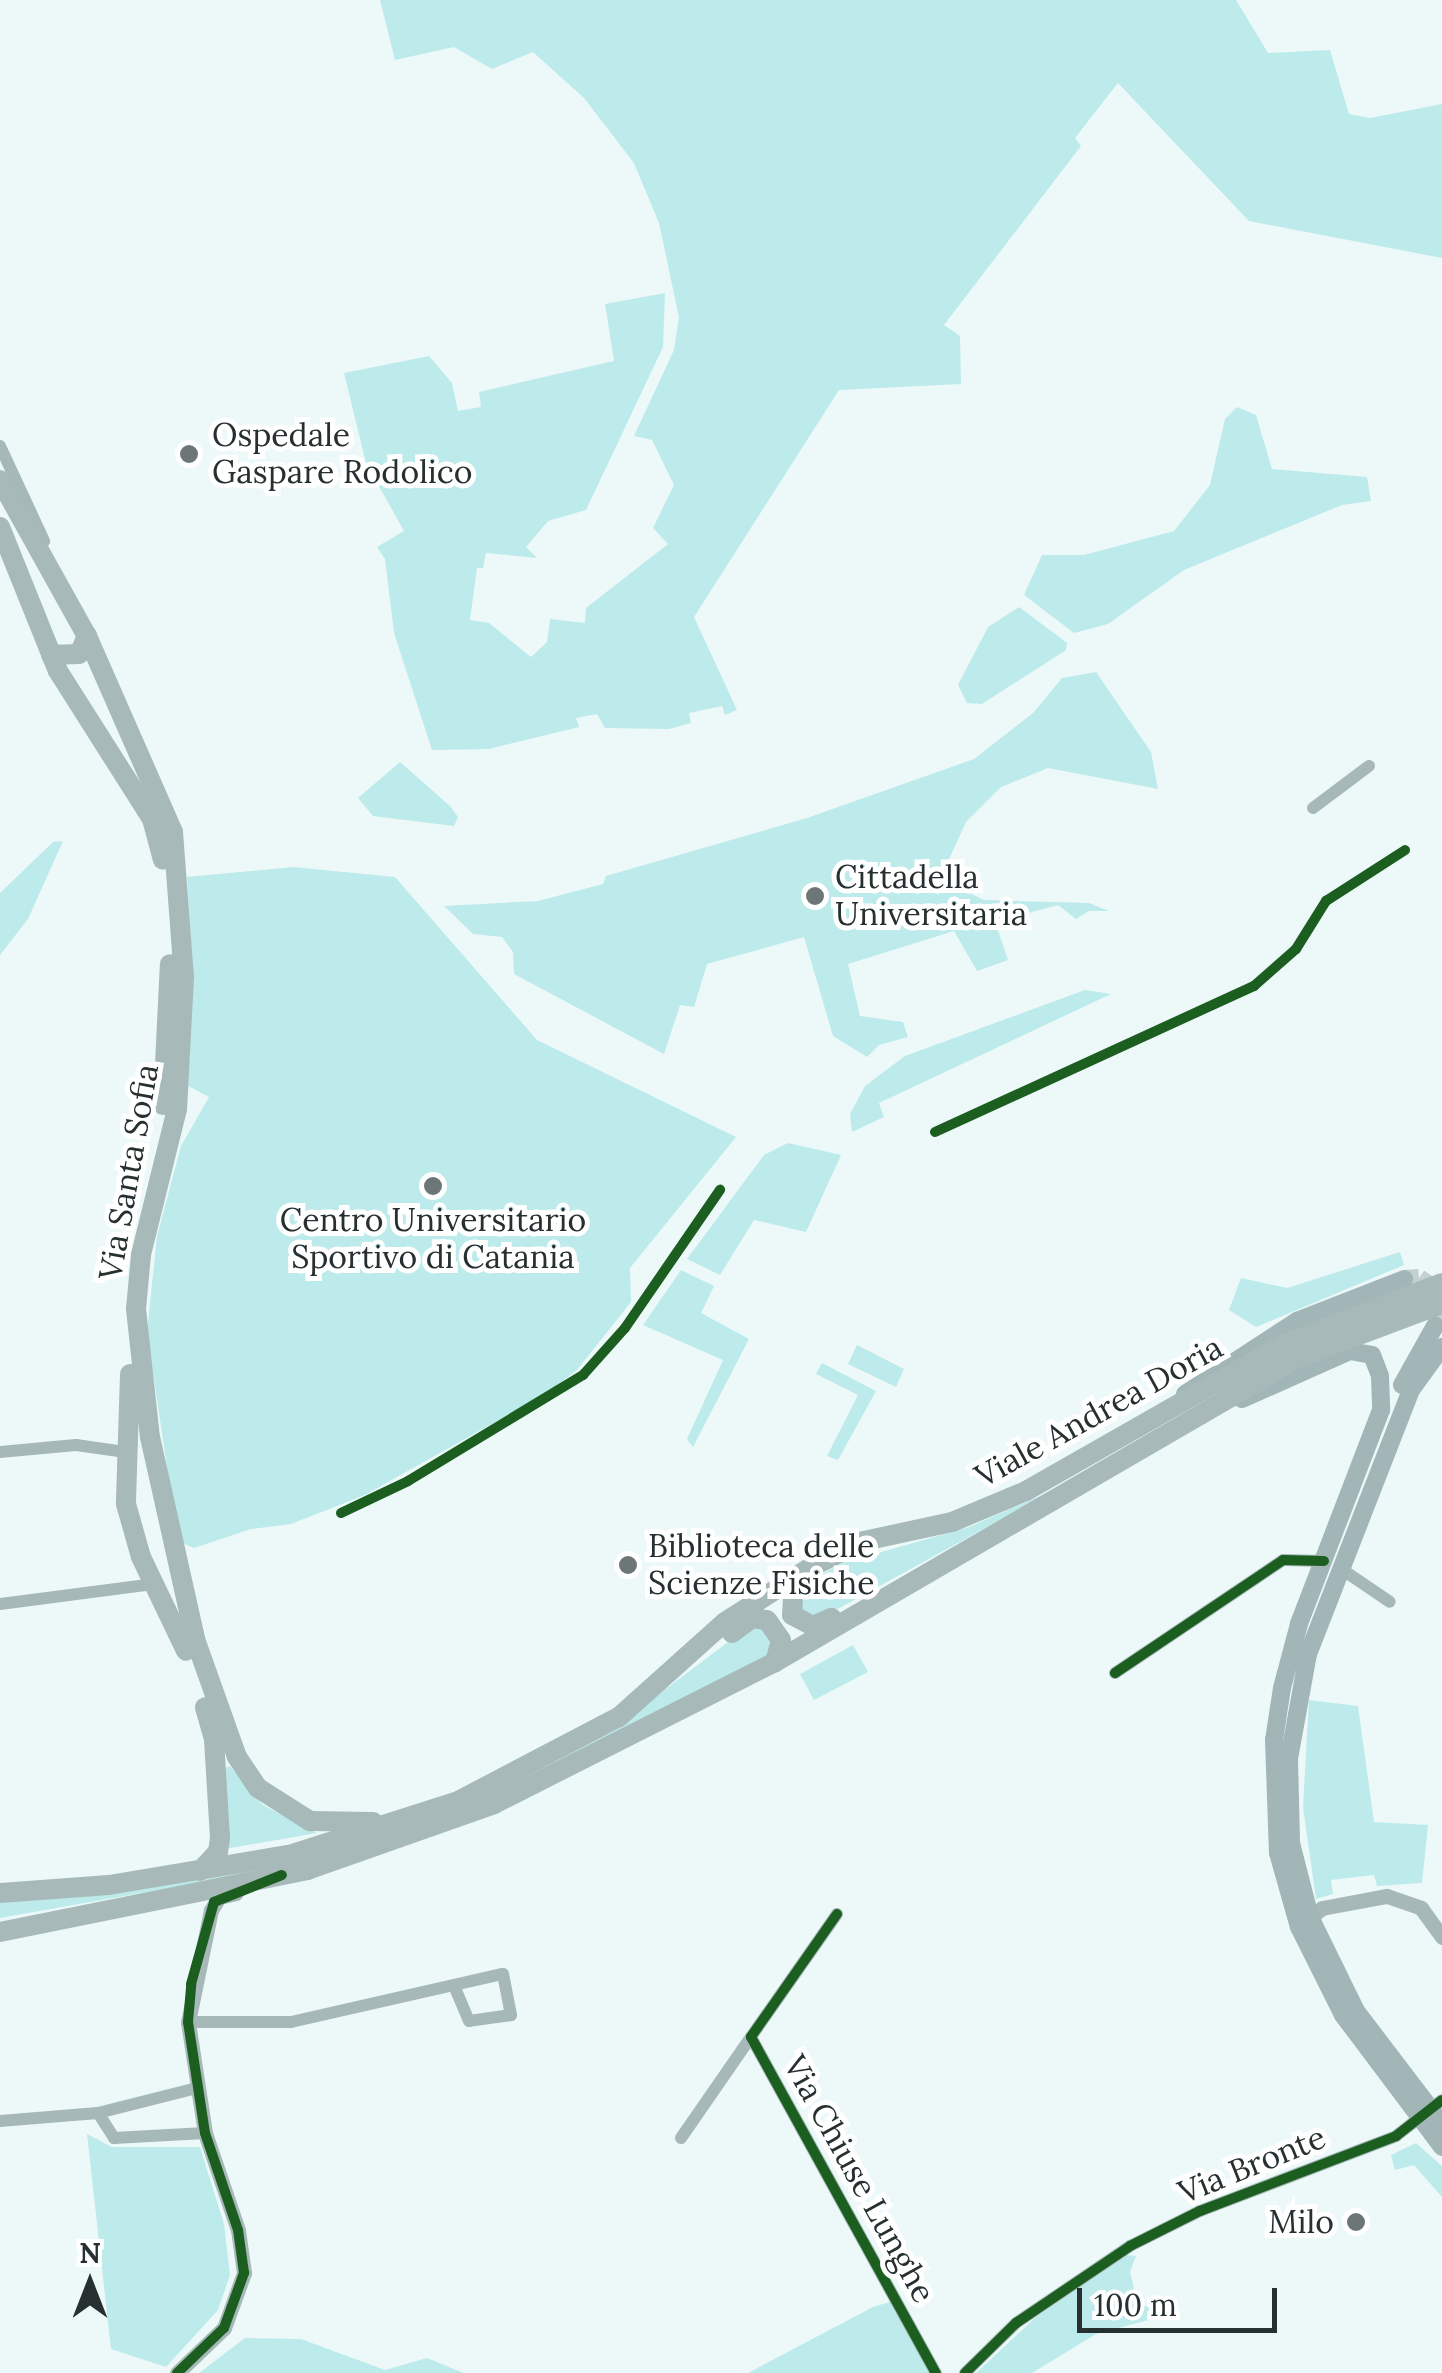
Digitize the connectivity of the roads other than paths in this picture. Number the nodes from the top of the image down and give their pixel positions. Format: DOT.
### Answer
graph roads {
  1 [pos="0,446"];
  2 [pos="0,480"];
  3 [pos="0,526"];
  4 [pos="0,552"];
  5 [pos="70,603"];
  6 [pos="42,635"];
  7 [pos="87,636"];
  8 [pos="51,655"];
  9 [pos="106,676"];
  10 [pos="74,695"];
  11 [pos="1370,766"];
  12 [pos="1312,808"];
  13 [pos="1404,1278"];
  14 [pos="1442,1283"];
  15 [pos="1442,1304"];
  16 [pos="1435,1326"];
  17 [pos="1442,1347"];
  18 [pos="1168,1408"];
  19 [pos="1222,1408"];
  20 [pos="0,1452"];
  21 [pos="125,1452"];
  22 [pos="1332,1564"];
  23 [pos="794,1578"];
  24 [pos="155,1584"];
  25 [pos="1390,1602"];
  26 [pos="873,1603"];
  27 [pos="0,1604"];
  28 [pos="1308,1654"];
  29 [pos="775,1662"];
  30 [pos="1115,1673"];
  31 [pos="619,1716"];
  32 [pos="414,1818"];
  33 [pos="200,1872"];
  34 [pos="0,1892"];
  35 [pos="218,1894"];
  36 [pos="99,1910"];
  37 [pos="837,1914"];
  38 [pos="1308,1918"];
  39 [pos="0,1924"];
  40 [pos="0,1932"];
  41 [pos="1442,1938"];
  42 [pos="454,1988"];
  43 [pos="188,2022"];
  44 [pos="751,2037"];
  45 [pos="197,2088"];
  46 [pos="1433,2111"];
  47 [pos="91,2114"];
  48 [pos="0,2120"];
  49 [pos="205,2133"];
  50 [pos="681,2138"];
  51 [pos="1442,2146"];
  52 [pos="178,2373"];
  53 [pos="936,2373"];
  54 [pos="966,2373"];
  1 -- 5 [label="street"];
  2 -- 5 [label="main road, Via Santa Sofia"];
  3 -- 6 [label="main road, Via Santa Sofia"];
  4 -- 6 [label="street"];
  5 -- 7 [label="main road, Via Santa Sofia"];
  6 -- 8 [label="main road, Via Santa Sofia"];
  7 -- 8 [label="main road"];
  7 -- 9 [label="main road, Via Santa Sofia"];
  8 -- 10 [label="main road, Via Santa Sofia"];
  9 -- 10 [label="main road"];
  9 -- 32 [label="main road, Via Santa Sofia"];
  10 -- 21 [label="main road, Via Santa Sofia"];
  11 -- 12 [label="street"];
  13 -- 18 [label="main road"];
  14 -- 18 [label="main road, Viale Andrea Doria"];
  15 -- 19 [label="main road, Viale Andrea Doria"];
  16 -- 28 [label="main road"];
  17 -- 22 [label="main road"];
  18 -- 23 [label="main road, Viale Andrea Doria"];
  19 -- 22 [label="main road"];
  19 -- 26 [label="main road, Viale Andrea Doria"];
  20 -- 21 [label="street"];
  21 -- 24 [label="main road, Via Santa Sofia"];
  22 -- 25 [label="street"];
  22 -- 28 [label="main road"];
  22 -- 30 [label="street"];
  22 -- 38 [label="main road"];
  23 -- 26 [label="main road"];
  23 -- 31 [label="main road, Viale Andrea Doria"];
  24 -- 27 [label="street"];
  24 -- 33 [label="main road, Via Santa Sofia"];
  26 -- 29 [label="main road, Viale Andrea Doria"];
  28 -- 38 [label="main road"];
  29 -- 31 [label="main road"];
  29 -- 35 [label="main road, Viale Andrea Doria"];
  31 -- 32 [label="main road, Viale Andrea Doria"];
  32 -- 33 [label="main road, Viale Andrea Doria"];
  33 -- 34 [label="main road, Viale Andrea Doria"];
  35 -- 36 [label="main road, Viale Andrea Doria"];
  35 -- 43 [label="street"];
  36 -- 39 [label="main road"];
  36 -- 40 [label="main road"];
  37 -- 44 [label="street, Via Chiuse Lunghe"];
  38 -- 41 [label="street"];
  38 -- 46 [label="main road"];
  42 -- 42 [label="street"];
  42 -- 43 [label="street"];
  43 -- 45 [label="street"];
  44 -- 50 [label="street"];
  44 -- 53 [label="street, Via Chiuse Lunghe"];
  45 -- 47 [label="street"];
  45 -- 49 [label="street"];
  46 -- 51 [label="main road"];
  46 -- 54 [label="street, Via Bronte"];
  47 -- 48 [label="street"];
  47 -- 49 [label="street"];
  49 -- 52 [label="street"];
}
